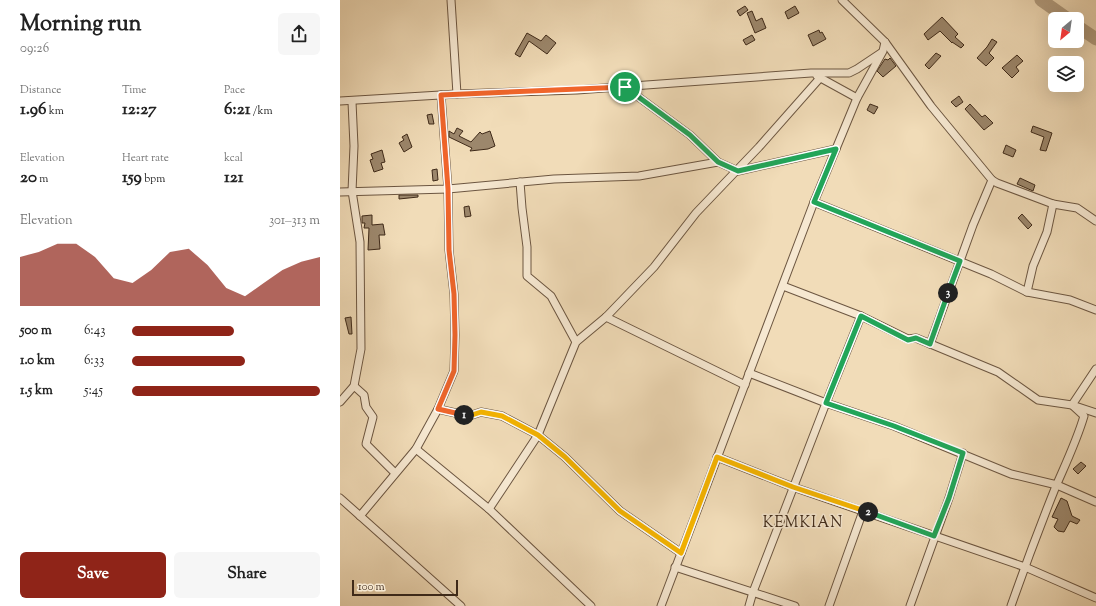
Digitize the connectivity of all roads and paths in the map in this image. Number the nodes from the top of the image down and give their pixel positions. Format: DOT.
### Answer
graph roads {
  1 [pos="452,0"];
  2 [pos="842,0"];
  3 [pos="885,42"];
  4 [pos="883,51"];
  5 [pos="811,73"];
  6 [pos="820,78"];
  7 [pos="625,87"];
  8 [pos="457,94"];
  9 [pos="441,95"];
  10 [pos="857,98"];
  11 [pos="340,102"];
  12 [pos="352,102"];
  13 [pos="836,149"];
  14 [pos="718,162"];
  15 [pos="738,171"];
  16 [pos="992,180"];
  17 [pos="520,182"];
  18 [pos="448,189"];
  19 [pos="352,191"];
  20 [pos="340,192"];
  21 [pos="814,202"];
  22 [pos="1053,204"];
  23 [pos="1096,222"];
  24 [pos="960,261"];
  25 [pos="783,286"];
  26 [pos="1027,292"];
  27 [pos="1096,310"];
  28 [pos="861,316"];
  29 [pos="606,317"];
  30 [pos="576,342"];
  31 [pos="930,344"];
  32 [pos="1096,369"];
  33 [pos="749,373"];
  34 [pos="745,385"];
  35 [pos="354,386"];
  36 [pos="340,402"];
  37 [pos="826,403"];
  38 [pos="1072,405"];
  39 [pos="438,409"];
  40 [pos="1096,413"];
  41 [pos="538,435"];
  42 [pos="416,449"];
  43 [pos="963,453"];
  44 [pos="717,457"];
  45 [pos="395,473"];
  46 [pos="1057,485"];
  47 [pos="793,487"];
  48 [pos="340,498"];
  49 [pos="1096,502"];
  50 [pos="489,509"];
  51 [pos="863,511"];
  52 [pos="360,516"];
  53 [pos="934,536"];
  54 [pos="681,553"];
  55 [pos="675,567"];
  56 [pos="1025,567"];
  57 [pos="753,592"];
  58 [pos="1096,598"];
  59 [pos="461,606"];
  60 [pos="591,606"];
  61 [pos="661,606"];
  62 [pos="749,606"];
  63 [pos="795,606"];
  64 [pos="829,606"];
  65 [pos="910,606"];
  66 [pos="1011,606"];
  1 -- 8 [label="street"];
  2 -- 3 [label="street"];
  3 -- 4 [label="street"];
  3 -- 16 [label="street"];
  4 -- 5 [label="street"];
  4 -- 10 [label="street"];
  5 -- 6 [label="street"];
  5 -- 7 [label="street"];
  6 -- 10 [label="street"];
  6 -- 15 [label="street"];
  7 -- 8 [label="street"];
  7 -- 14 [label="street"];
  8 -- 9 [label="street"];
  9 -- 12 [label="street"];
  9 -- 18 [label="street"];
  10 -- 13 [label="street"];
  11 -- 12 [label="street"];
  12 -- 19 [label="street"];
  13 -- 15 [label="street"];
  13 -- 21 [label="street"];
  14 -- 15 [label="street"];
  14 -- 17 [label="street"];
  15 -- 29 [label="street"];
  16 -- 22 [label="street"];
  16 -- 24 [label="street"];
  17 -- 18 [label="street"];
  17 -- 30 [label="street"];
  18 -- 19 [label="street"];
  18 -- 39 [label="street"];
  19 -- 20 [label="street"];
  19 -- 35 [label="street"];
  21 -- 24 [label="street"];
  21 -- 25 [label="street"];
  22 -- 23 [label="street"];
  22 -- 26 [label="street"];
  24 -- 26 [label="street"];
  24 -- 31 [label="street"];
  25 -- 28 [label="street"];
  25 -- 33 [label="street"];
  26 -- 27 [label="street"];
  28 -- 31 [label="street"];
  28 -- 37 [label="street"];
  29 -- 30 [label="street"];
  29 -- 34 [label="street"];
  30 -- 41 [label="street"];
  31 -- 38 [label="street"];
  32 -- 38 [label="street"];
  33 -- 34 [label="street"];
  33 -- 37 [label="street"];
  34 -- 44 [label="street"];
  35 -- 36 [label="street"];
  35 -- 45 [label="street"];
  37 -- 43 [label="street"];
  37 -- 47 [label="street"];
  38 -- 40 [label="street"];
  38 -- 46 [label="street"];
  39 -- 41 [label="street"];
  39 -- 42 [label="street"];
  41 -- 50 [label="street"];
  41 -- 54 [label="street"];
  42 -- 45 [label="street"];
  42 -- 50 [label="street"];
  43 -- 46 [label="street"];
  43 -- 53 [label="street"];
  44 -- 47 [label="street"];
  44 -- 54 [label="street"];
  45 -- 52 [label="street"];
  46 -- 49 [label="street"];
  46 -- 56 [label="street"];
  47 -- 51 [label="street"];
  47 -- 57 [label="street"];
  48 -- 52 [label="street"];
  50 -- 60 [label="street"];
  51 -- 53 [label="street"];
  51 -- 64 [label="street"];
  52 -- 59 [label="street"];
  53 -- 56 [label="street"];
  53 -- 65 [label="street"];
  54 -- 55 [label="street"];
  55 -- 57 [label="street"];
  55 -- 61 [label="street"];
  56 -- 58 [label="street"];
  56 -- 66 [label="street"];
  57 -- 62 [label="street"];
  57 -- 63 [label="street"];
}
